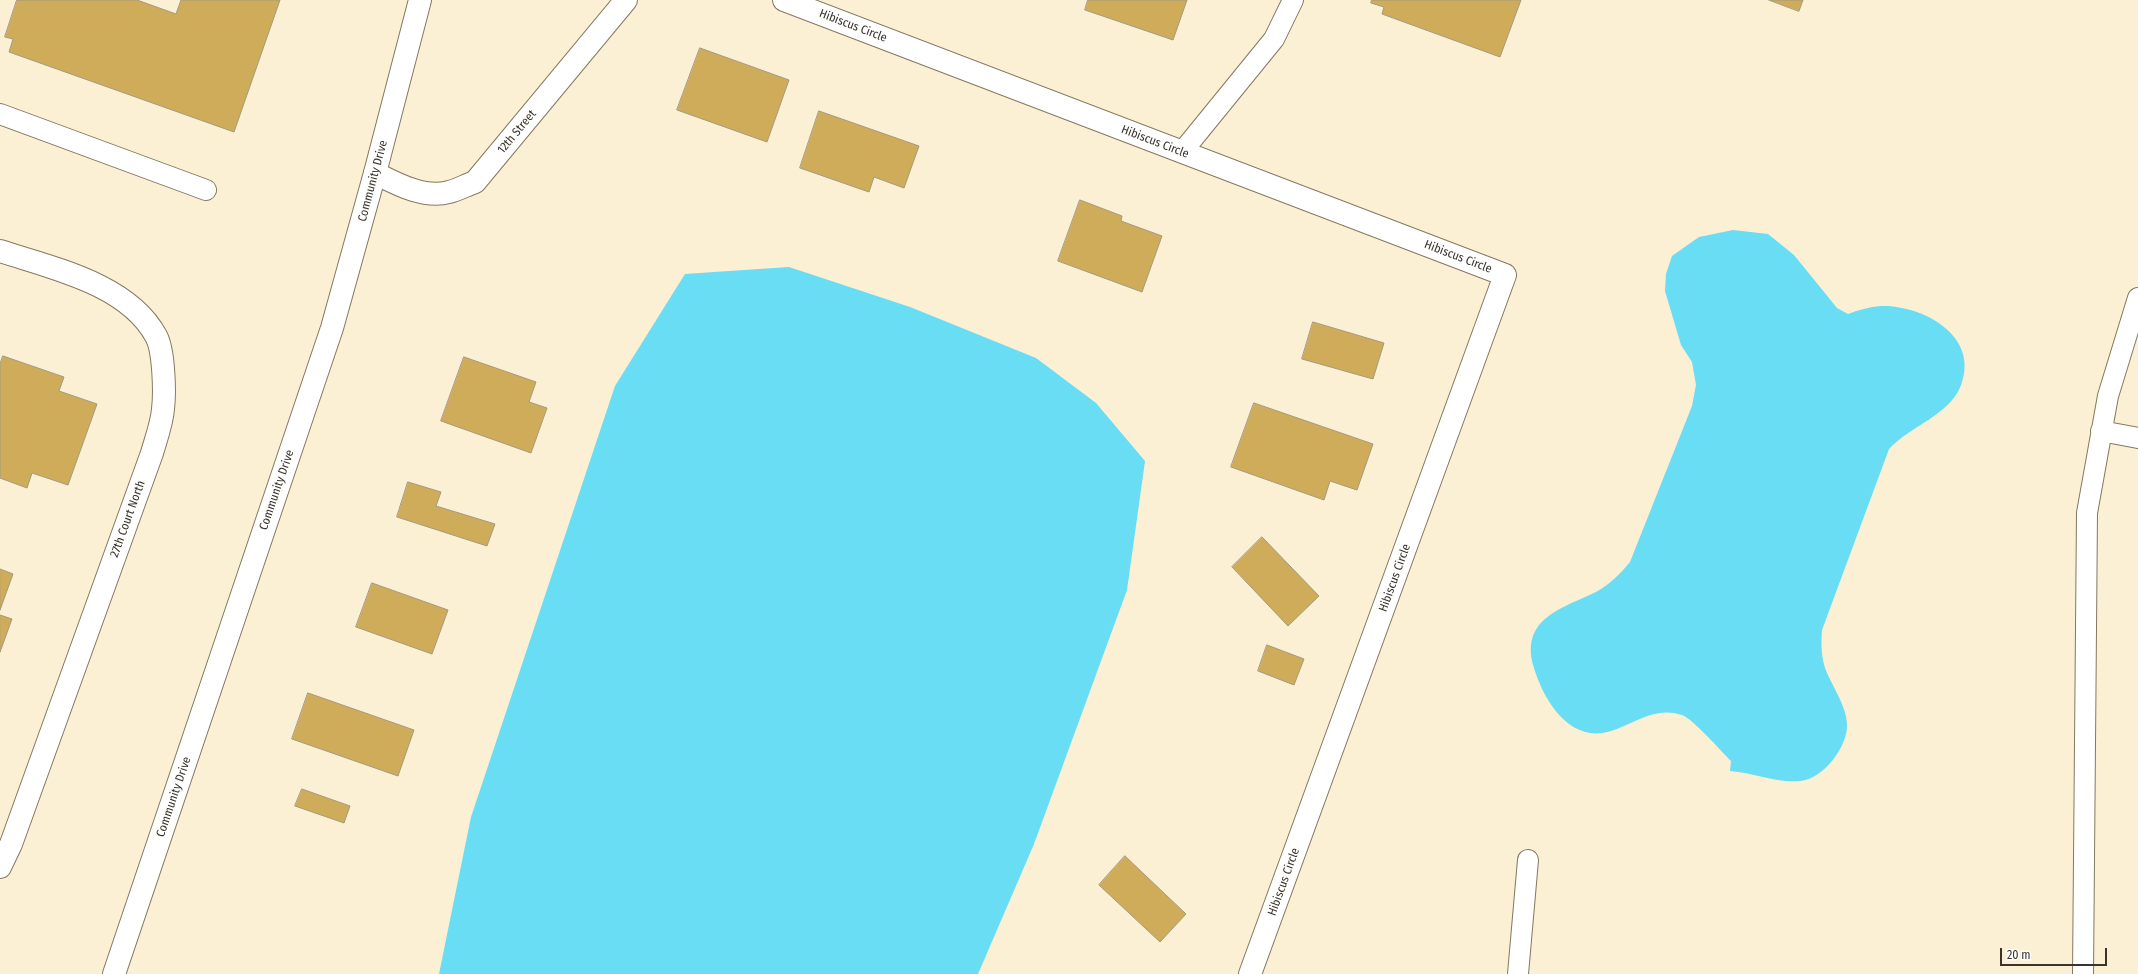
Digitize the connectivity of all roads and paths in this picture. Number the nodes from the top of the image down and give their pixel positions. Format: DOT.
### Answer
graph roads {
  1 [pos="420,0"];
  2 [pos="626,0"];
  3 [pos="784,0"];
  4 [pos="1292,0"];
  5 [pos="0,114"];
  6 [pos="1182,152"];
  7 [pos="375,173"];
  8 [pos="206,190"];
  9 [pos="0,251"];
  10 [pos="2138,298"];
  11 [pos="2101,432"];
  12 [pos="2138,438"];
  13 [pos="1528,860"];
  14 [pos="0,867"];
  15 [pos="114,974"];
  16 [pos="1250,974"];
  17 [pos="1518,974"];
  18 [pos="2083,974"];
  1 -- 7 [label="street, Community Drive"];
  2 -- 7 [label="street, 12th Street"];
  3 -- 6 [label="street, Hibiscus Circle"];
  4 -- 6 [label="lane"];
  5 -- 8 [label="lane"];
  6 -- 16 [label="street, Hibiscus Circle"];
  7 -- 15 [label="street, Community Drive"];
  9 -- 14 [label="street, 27th Court North"];
  10 -- 11 [label="lane"];
  11 -- 12 [label="lane"];
  11 -- 18 [label="lane"];
  13 -- 17 [label="lane"];
}
